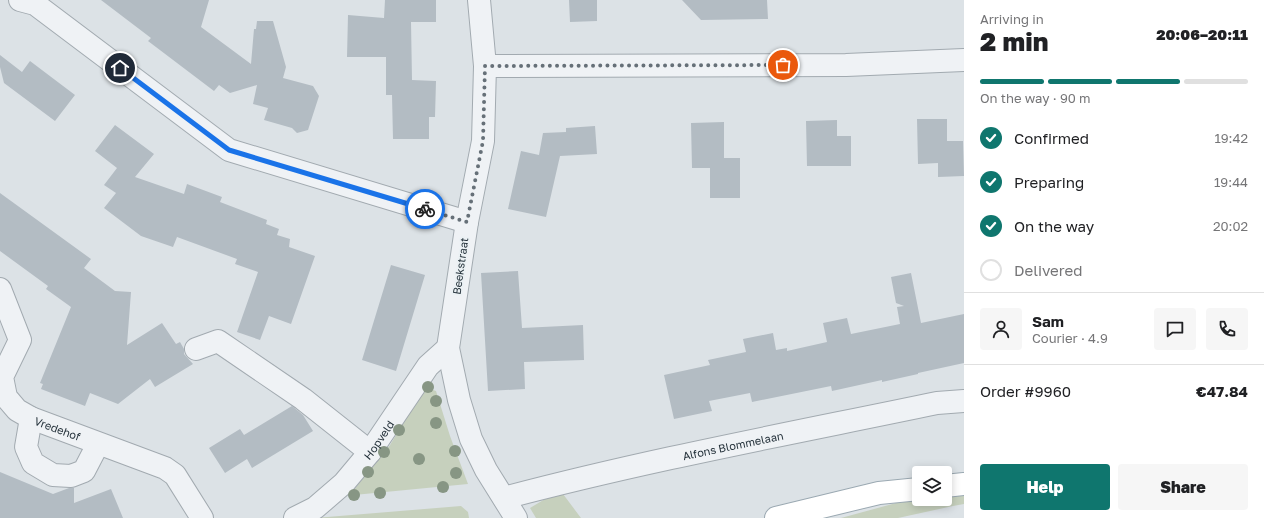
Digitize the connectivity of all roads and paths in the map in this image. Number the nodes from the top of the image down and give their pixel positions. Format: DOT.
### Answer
graph roads {
  1 [pos="479,0"];
  2 [pos="31,1"];
  3 [pos="964,60"];
  4 [pos="485,66"];
  5 [pos="467,222"];
  6 [pos="0,289"];
  7 [pos="448,348"];
  8 [pos="196,349"];
  9 [pos="3,398"];
  10 [pos="964,401"];
  11 [pos="31,418"];
  12 [pos="98,444"];
  13 [pos="370,452"];
  14 [pos="964,484"];
  15 [pos="952,485"];
  16 [pos="912,490"];
  17 [pos="504,498"];
  18 [pos="202,518"];
  19 [pos="295,518"];
  20 [pos="516,518"];
  21 [pos="776,518"];
  1 -- 4 [label="street, Beekstraat"];
  2 -- 5 [label="street"];
  3 -- 4 [label="street"];
  4 -- 5 [label="street, Beekstraat"];
  5 -- 7 [label="street, Beekstraat"];
  6 -- 9 [label="street, Vredehof"];
  7 -- 13 [label="street, Hopveld"];
  7 -- 17 [label="street, Beekstraat"];
  8 -- 13 [label="street"];
  9 -- 11 [label="street, Vredehof"];
  10 -- 17 [label="street, Alfons Blommelaan"];
  11 -- 12 [label="street, Vredehof"];
  11 -- 12 [label="street"];
  12 -- 18 [label="street, Vredehof"];
  13 -- 19 [label="street, Hopveld"];
  14 -- 15 [label="main road"];
  16 -- 21 [label="main road"];
  17 -- 20 [label="street, Beekstraat"];
}
